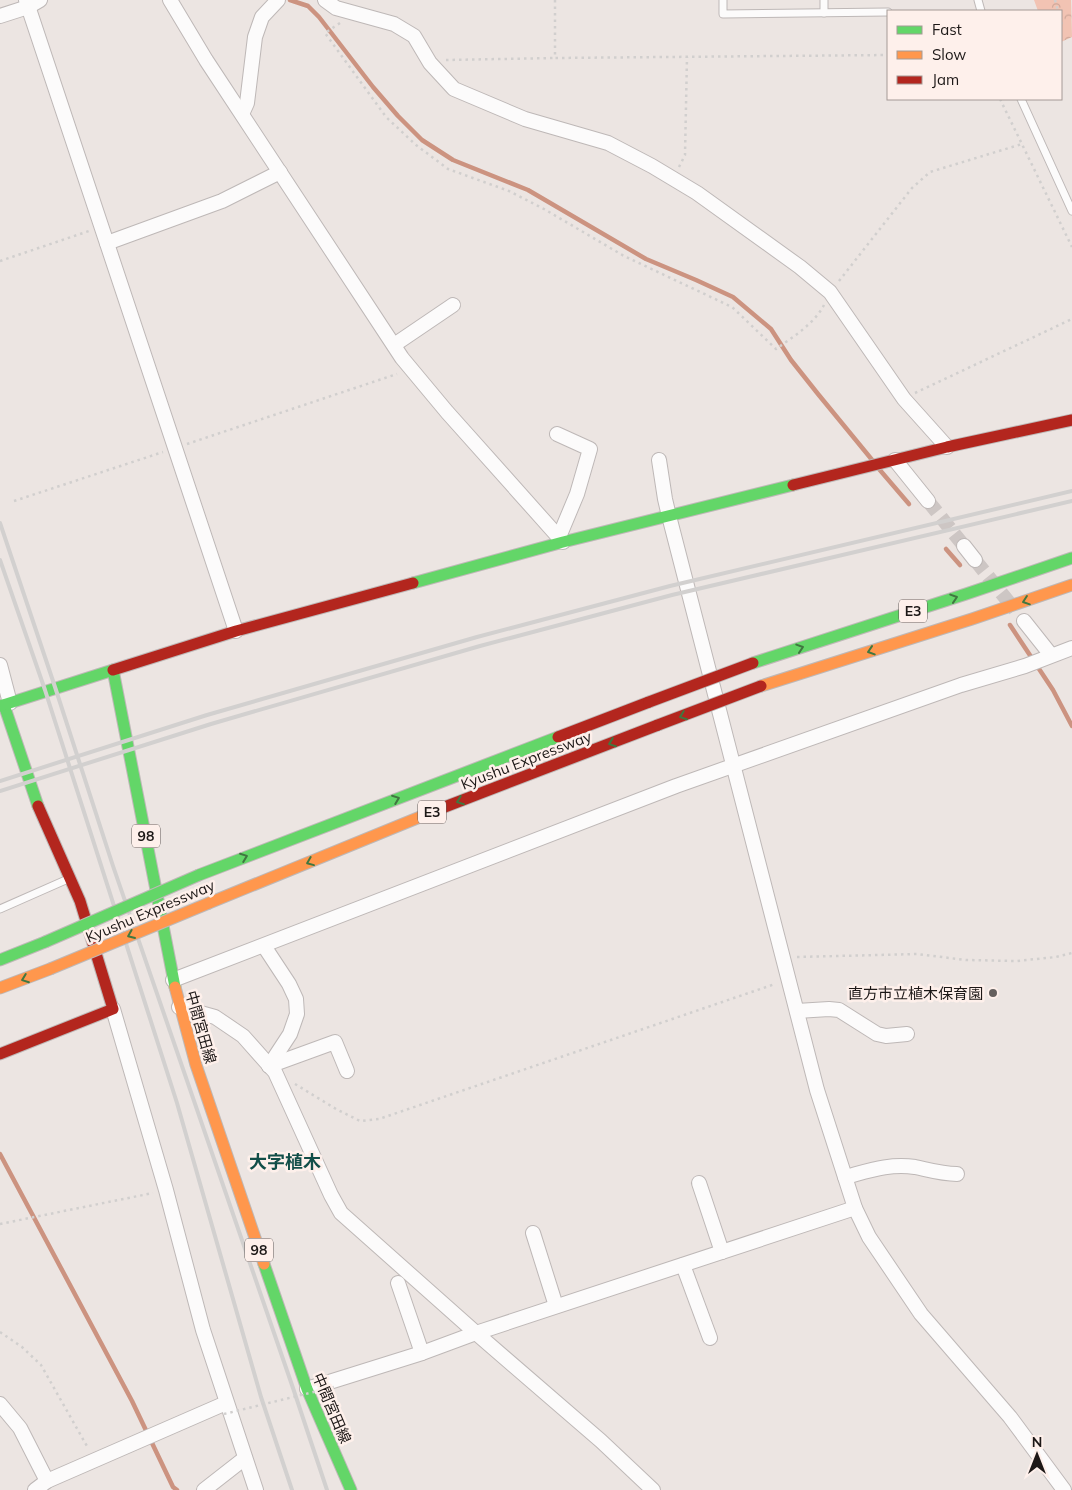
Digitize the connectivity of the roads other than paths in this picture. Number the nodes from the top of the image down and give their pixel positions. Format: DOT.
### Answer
graph roads {
  1 [pos="40,0"];
  2 [pos="170,0"];
  3 [pos="278,0"];
  4 [pos="325,0"];
  5 [pos="723,0"];
  6 [pos="824,0"];
  7 [pos="27,3"];
  8 [pos="887,12"];
  9 [pos="824,13"];
  10 [pos="0,16"];
  11 [pos="1021,100"];
  12 [pos="242,114"];
  13 [pos="280,172"];
  14 [pos="1072,211"];
  15 [pos="107,243"];
  16 [pos="453,305"];
  17 [pos="394,345"];
  18 [pos="1072,420"];
  19 [pos="557,434"];
  20 [pos="947,447"];
  21 [pos="659,460"];
  22 [pos="892,460"];
  23 [pos="928,500"];
  24 [pos="669,516"];
  25 [pos="561,539"];
  26 [pos="964,546"];
  27 [pos="1072,558"];
  28 [pos="975,560"];
  29 [pos="1072,586"];
  30 [pos="1024,620"];
  31 [pos="236,631"];
  32 [pos="1072,648"];
  33 [pos="1048,657"];
  34 [pos="0,666"];
  35 [pos="113,670"];
  36 [pos="5,704"];
  37 [pos="732,765"];
  38 [pos="71,878"];
  39 [pos="0,909"];
  40 [pos="264,946"];
  41 [pos="0,960"];
  42 [pos="173,980"];
  43 [pos="0,988"];
  44 [pos="179,1007"];
  45 [pos="113,1010"];
  46 [pos="797,1011"];
  47 [pos="907,1034"];
  48 [pos="0,1054"];
  49 [pos="272,1069"];
  50 [pos="347,1071"];
  51 [pos="957,1174"];
  52 [pos="845,1177"];
  53 [pos="699,1183"];
  54 [pos="855,1208"];
  55 [pos="533,1233"];
  56 [pos="722,1252"];
  57 [pos="684,1265"];
  58 [pos="398,1283"];
  59 [pos="556,1306"];
  60 [pos="476,1333"];
  61 [pos="710,1338"];
  62 [pos="422,1353"];
  63 [pos="307,1389"];
  64 [pos="0,1404"];
  65 [pos="225,1408"];
  66 [pos="244,1458"];
  67 [pos="47,1482"];
  68 [pos="648,1488"];
  69 [pos="1059,1488"];
  70 [pos="35,1490"];
  71 [pos="204,1490"];
  72 [pos="256,1490"];
  73 [pos="350,1490"];
  1 -- 7 [label="street"];
  2 -- 12 [label="street"];
  3 -- 12 [label="street"];
  4 -- 20 [label="street"];
  5 -- 9 [label="lane"];
  6 -- 9 [label="lane"];
  7 -- 10 [label="street"];
  7 -- 15 [label="street"];
  8 -- 9 [label="lane"];
  11 -- 14 [label="lane"];
  12 -- 13 [label="street"];
  13 -- 15 [label="street"];
  13 -- 17 [label="street"];
  15 -- 31 [label="street"];
  16 -- 17 [label="street"];
  17 -- 25 [label="street"];
  18 -- 20 [label="main road"];
  19 -- 25 [label="street"];
  20 -- 22 [label="main road"];
  21 -- 24 [label="street"];
  22 -- 23 [label="street"];
  22 -- 24 [label="main road"];
  24 -- 25 [label="main road"];
  24 -- 37 [label="street"];
  25 -- 31 [label="main road"];
  26 -- 28 [label="street"];
  41 -- 27 [label="main road, Kyushu Expressway / E3, one-way, bridge"];
  29 -- 43 [label="main road, Kyushu Expressway / E3, one-way, bridge"];
  30 -- 33 [label="street"];
  31 -- 35 [label="main road"];
  32 -- 33 [label="street"];
  33 -- 37 [label="street"];
  34 -- 36 [label="street"];
  35 -- 36 [label="main road"];
  35 -- 42 [label="main road, 中間宮田線 / 98"];
  36 -- 38 [label="main road"];
  37 -- 40 [label="street"];
  37 -- 46 [label="street"];
  38 -- 39 [label="lane"];
  38 -- 45 [label="main road"];
  40 -- 42 [label="street"];
  40 -- 49 [label="street"];
  42 -- 44 [label="main road, 中間宮田線 / 98"];
  44 -- 49 [label="street"];
  44 -- 63 [label="main road, 中間宮田線 / 98"];
  45 -- 48 [label="main road"];
  45 -- 65 [label="street"];
  46 -- 47 [label="street"];
  46 -- 52 [label="street"];
  49 -- 50 [label="street"];
  49 -- 60 [label="street"];
  51 -- 52 [label="street"];
  52 -- 54 [label="street"];
  53 -- 56 [label="street"];
  54 -- 56 [label="street"];
  54 -- 69 [label="street"];
  55 -- 59 [label="street"];
  56 -- 57 [label="street"];
  57 -- 59 [label="street"];
  57 -- 61 [label="street"];
  58 -- 62 [label="street"];
  59 -- 60 [label="street"];
  60 -- 62 [label="street"];
  60 -- 68 [label="street"];
  62 -- 63 [label="street"];
  63 -- 73 [label="main road, 中間宮田線 / 98"];
  64 -- 67 [label="street"];
  65 -- 66 [label="street"];
  65 -- 67 [label="street"];
  66 -- 71 [label="street"];
  66 -- 72 [label="street"];
  67 -- 70 [label="street"];
}
